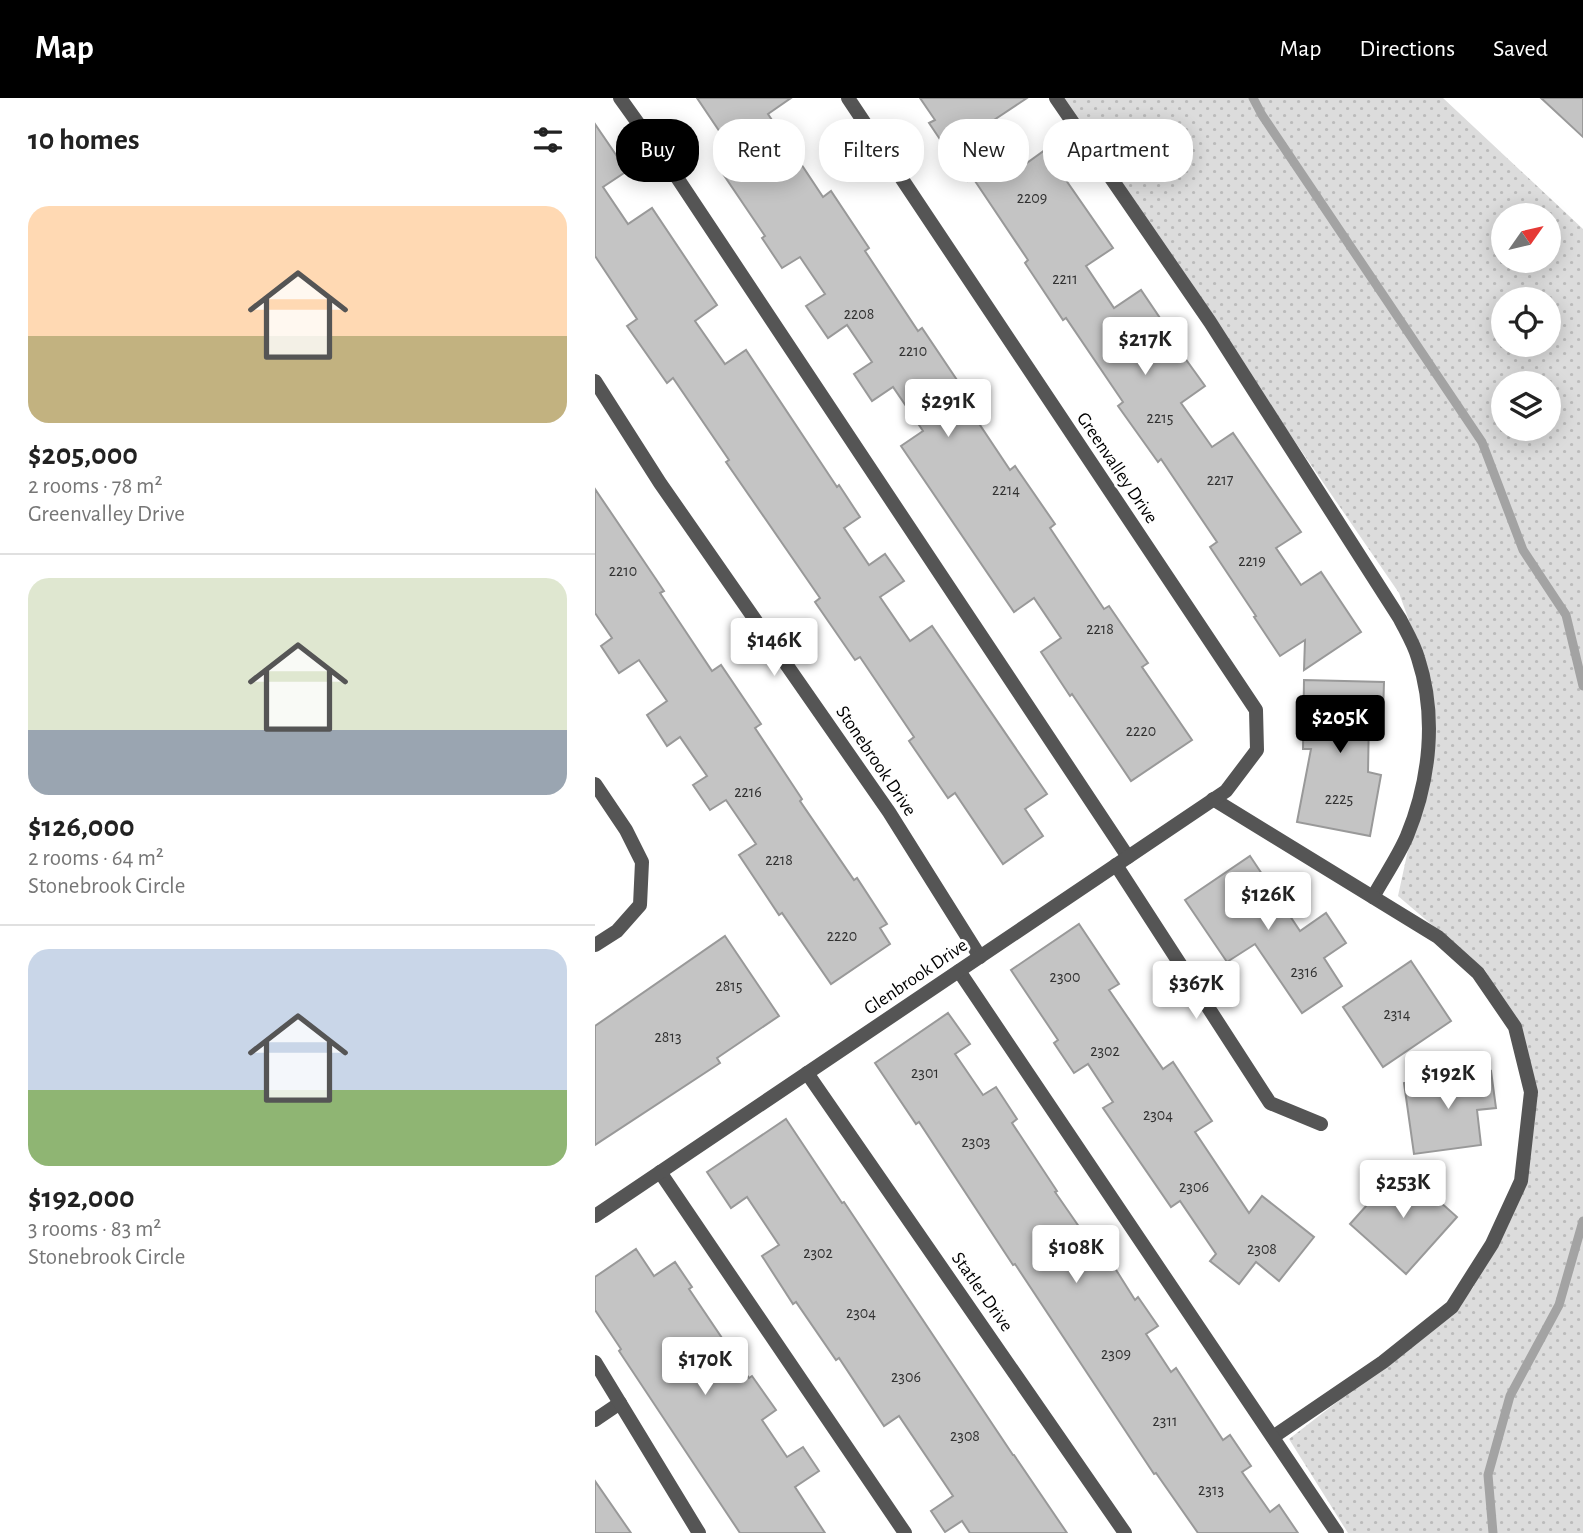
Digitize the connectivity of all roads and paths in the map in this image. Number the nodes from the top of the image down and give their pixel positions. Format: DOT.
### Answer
graph roads {
  1 [pos="620,98"];
  2 [pos="848,98"];
  3 [pos="1056,98"];
  4 [pos="595,382"];
  5 [pos="1250,760"];
  6 [pos="595,784"];
  7 [pos="1213,799"];
  8 [pos="1122,861"];
  9 [pos="1373,897"];
  10 [pos="595,945"];
  11 [pos="980,957"];
  12 [pos="959,971"];
  13 [pos="807,1073"];
  14 [pos="1321,1124"];
  15 [pos="660,1172"];
  16 [pos="595,1216"];
  17 [pos="595,1362"];
  18 [pos="620,1403"];
  19 [pos="595,1420"];
  20 [pos="1273,1437"];
  21 [pos="699,1533"];
  22 [pos="905,1533"];
  23 [pos="1125,1533"];
  24 [pos="1337,1533"];
  1 -- 8 [label="street"];
  2 -- 5 [label="street, Greenvalley Drive"];
  3 -- 9 [label="street"];
  4 -- 11 [label="street, Stonebrook Drive"];
  5 -- 7 [label="street, Glenbrook Drive"];
  6 -- 10 [label="street"];
  7 -- 8 [label="street, Glenbrook Drive"];
  7 -- 9 [label="street"];
  8 -- 11 [label="street, Glenbrook Drive"];
  8 -- 14 [label="street"];
  9 -- 20 [label="street"];
  11 -- 12 [label="street, Glenbrook Drive"];
  12 -- 13 [label="street, Glenbrook Drive"];
  12 -- 20 [label="street"];
  13 -- 15 [label="street, Glenbrook Drive"];
  13 -- 23 [label="street, Statler Drive"];
  15 -- 16 [label="street, Glenbrook Drive"];
  15 -- 22 [label="street"];
  17 -- 18 [label="street"];
  18 -- 19 [label="street"];
  18 -- 21 [label="street"];
  20 -- 24 [label="street"];
}
